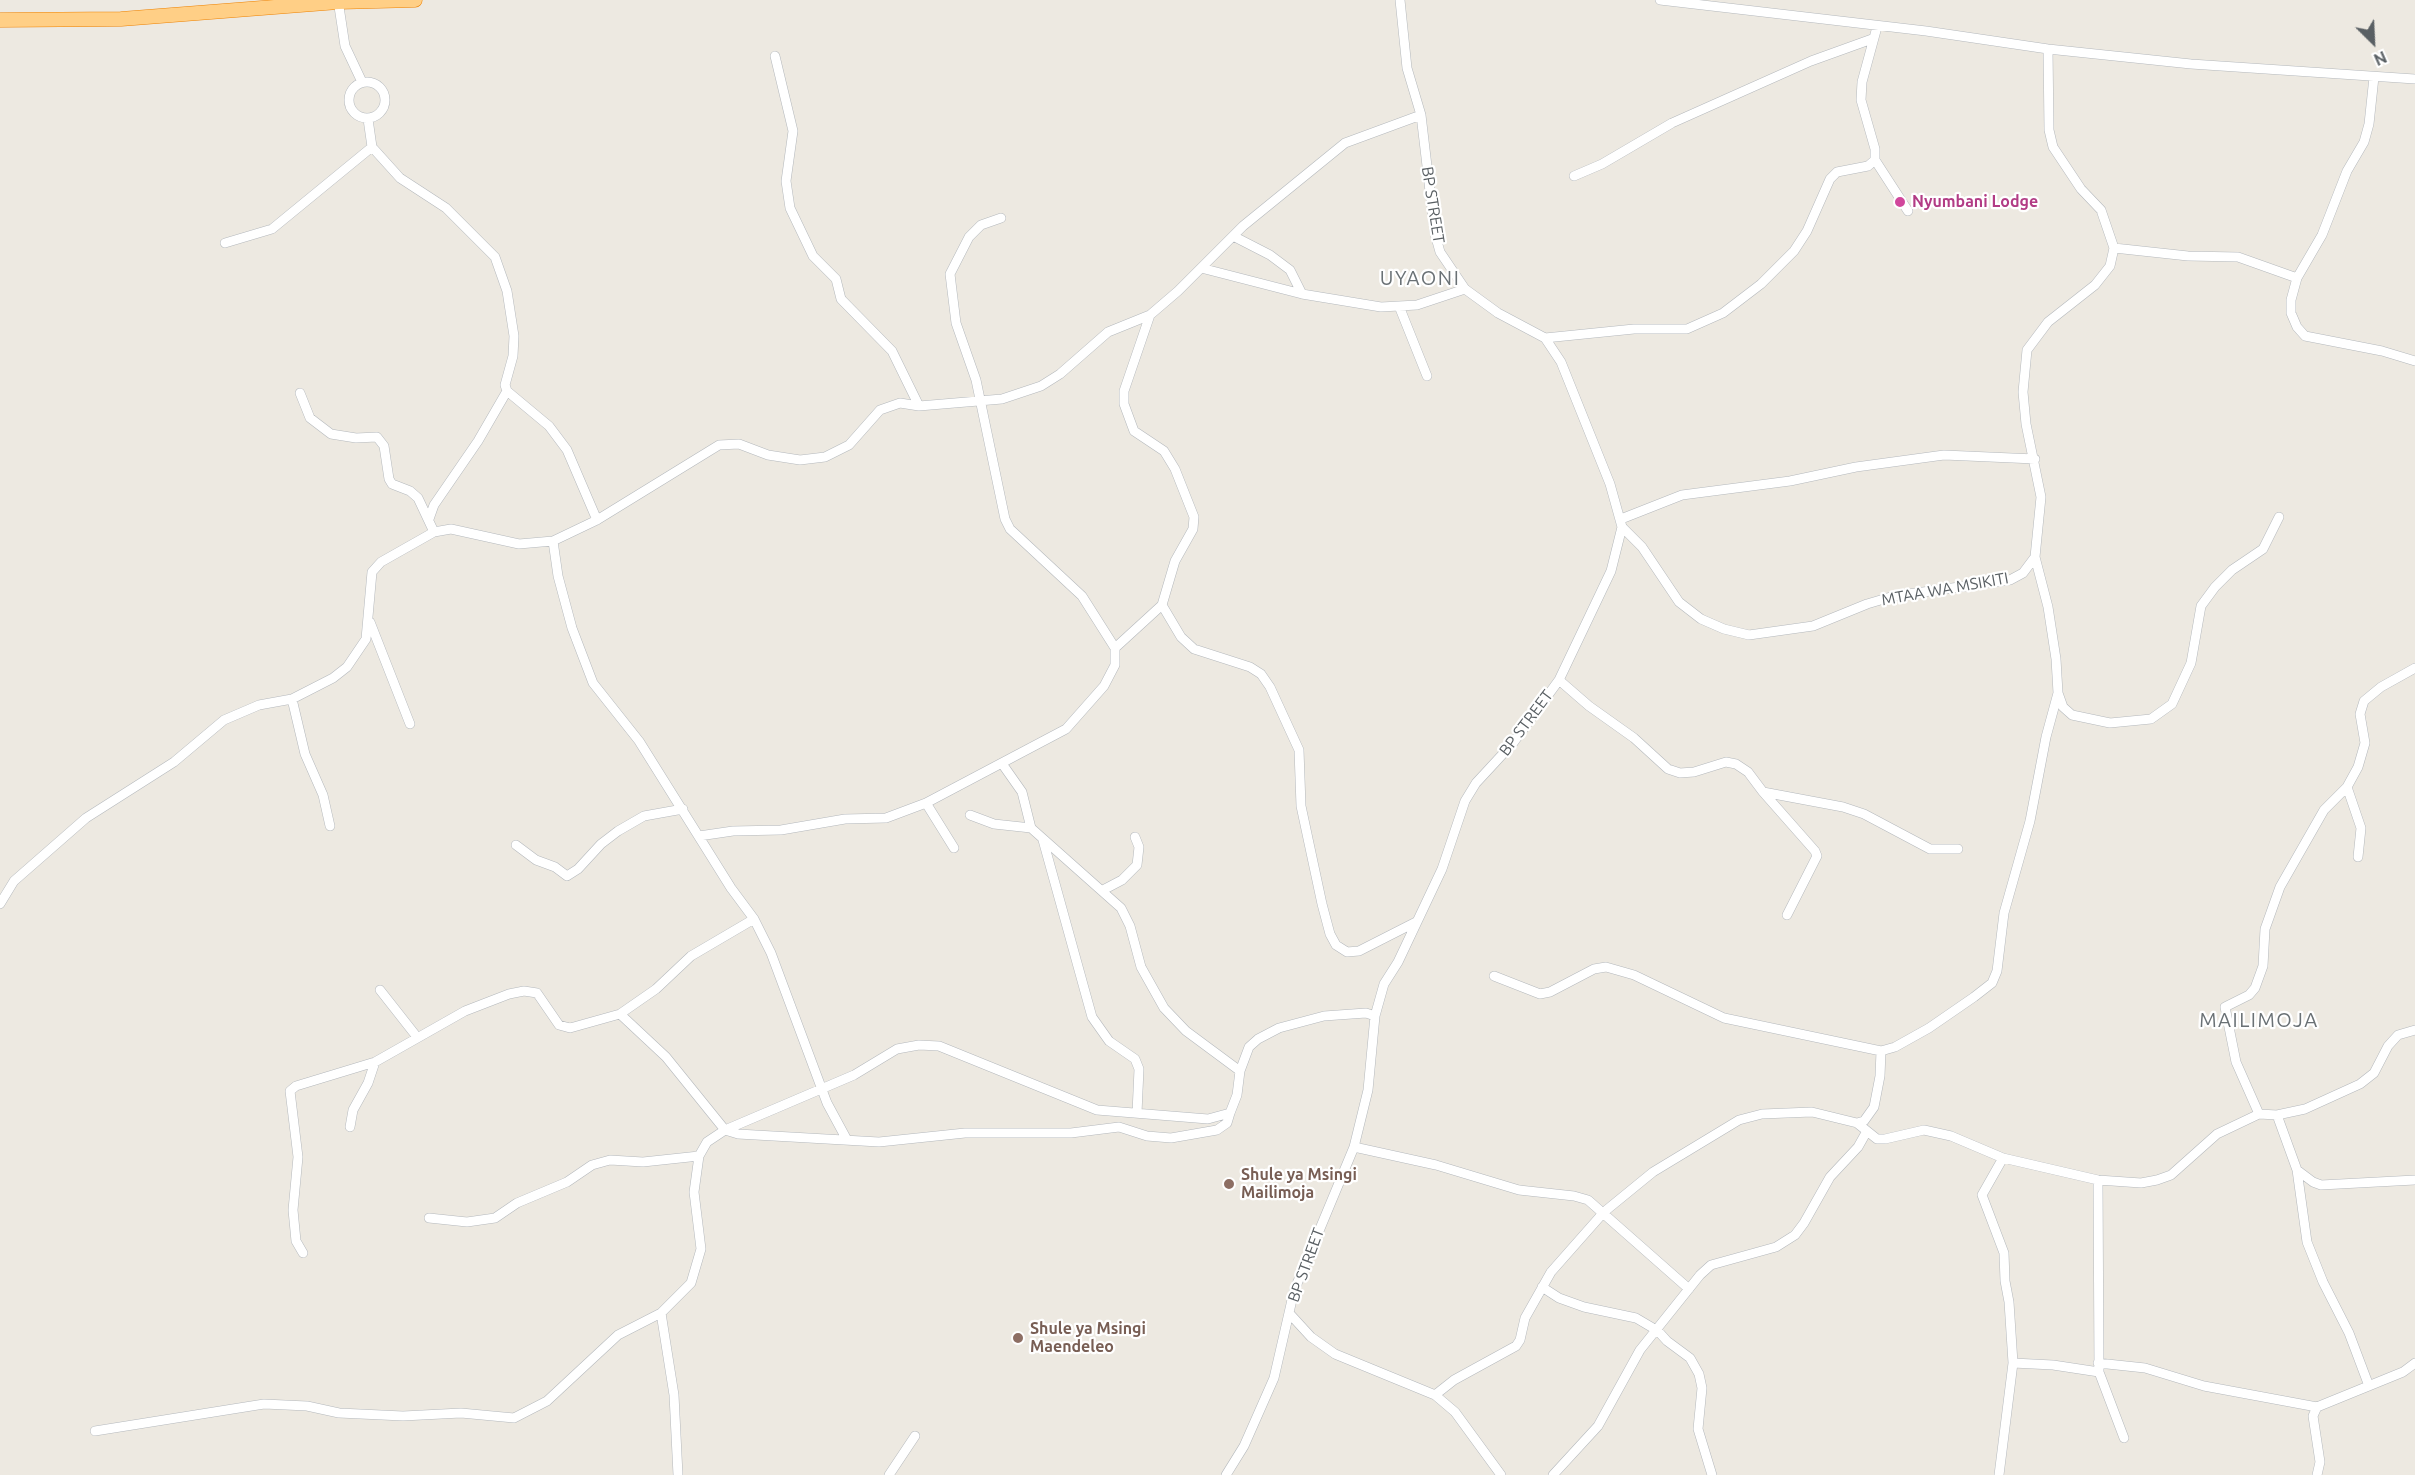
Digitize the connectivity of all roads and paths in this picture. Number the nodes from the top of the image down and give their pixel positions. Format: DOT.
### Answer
graph roads {
  1 [pos="415,0"];
  2 [pos="1400,0"];
  3 [pos="1660,0"];
  4 [pos="338,1"];
  5 [pos="0,20"];
  6 [pos="1877,27"];
  7 [pos="1872,39"];
  8 [pos="2048,49"];
  9 [pos="775,56"];
  10 [pos="2374,77"];
  11 [pos="2415,79"];
  12 [pos="362,82"];
  13 [pos="1421,115"];
  14 [pos="368,118"];
  15 [pos="372,147"];
  16 [pos="1875,160"];
  17 [pos="1574,176"];
  18 [pos="1908,211"];
  19 [pos="1001,218"];
  20 [pos="1233,236"];
  21 [pos="225,243"];
  22 [pos="2114,248"];
  23 [pos="1201,268"];
  24 [pos="2297,278"];
  25 [pos="1465,289"];
  26 [pos="1302,294"];
  27 [pos="1400,306"];
  28 [pos="1150,315"];
  29 [pos="1545,338"];
  30 [pos="2415,361"];
  31 [pos="1426,376"];
  32 [pos="507,391"];
  33 [pos="300,393"];
  34 [pos="980,402"];
  35 [pos="919,406"];
  36 [pos="2035,459"];
  37 [pos="2279,517"];
  38 [pos="429,519"];
  39 [pos="597,520"];
  40 [pos="1622,523"];
  41 [pos="434,532"];
  42 [pos="553,541"];
  43 [pos="2035,557"];
  44 [pos="1162,604"];
  45 [pos="369,620"];
  46 [pos="1115,648"];
  47 [pos="2415,668"];
  48 [pos="1559,680"];
  49 [pos="2058,693"];
  50 [pos="292,699"];
  51 [pos="410,724"];
  52 [pos="1003,765"];
  53 [pos="2347,787"];
  54 [pos="1763,792"];
  55 [pos="926,803"];
  56 [pos="683,809"];
  57 [pos="970,815"];
  58 [pos="330,825"];
  59 [pos="1031,828"];
  60 [pos="699,836"];
  61 [pos="1135,837"];
  62 [pos="1043,840"];
  63 [pos="516,845"];
  64 [pos="954,848"];
  65 [pos="1958,849"];
  66 [pos="2358,857"];
  67 [pos="14,881"];
  68 [pos="0,885"];
  69 [pos="1104,890"];
  70 [pos="0,904"];
  71 [pos="1787,915"];
  72 [pos="754,919"];
  73 [pos="1416,922"];
  74 [pos="1494,976"];
  75 [pos="380,990"];
  76 [pos="620,1014"];
  77 [pos="1375,1016"];
  78 [pos="2415,1030"];
  79 [pos="417,1037"];
  80 [pos="1881,1051"];
  81 [pos="375,1062"];
  82 [pos="1240,1071"];
  83 [pos="822,1089"];
  84 [pos="1137,1113"];
  85 [pos="1230,1113"];
  86 [pos="2259,1114"];
  87 [pos="2277,1115"];
  88 [pos="1857,1123"];
  89 [pos="350,1127"];
  90 [pos="725,1130"];
  91 [pos="1867,1131"];
  92 [pos="1877,1138"];
  93 [pos="847,1140"];
  94 [pos="1354,1147"];
  95 [pos="1858,1147"];
  96 [pos="699,1156"];
  97 [pos="2003,1158"];
  98 [pos="2297,1170"];
  99 [pos="2098,1180"];
  100 [pos="2415,1180"];
  101 [pos="1604,1212"];
  102 [pos="429,1218"];
  103 [pos="303,1252"];
  104 [pos="1542,1287"];
  105 [pos="1689,1289"];
  106 [pos="661,1313"];
  107 [pos="1289,1313"];
  108 [pos="1658,1331"];
  109 [pos="2013,1363"];
  110 [pos="2415,1363"];
  111 [pos="2098,1368"];
  112 [pos="2369,1386"];
  113 [pos="1435,1395"];
  114 [pos="2317,1407"];
  115 [pos="95,1431"];
  116 [pos="915,1436"];
  117 [pos="2124,1438"];
  118 [pos="678,1475"];
  119 [pos="889,1475"];
  120 [pos="1226,1475"];
  121 [pos="1501,1475"];
  122 [pos="1552,1475"];
  123 [pos="1712,1475"];
  124 [pos="1999,1475"];
  125 [pos="2318,1475"];
  1 -- 4 [label="highway"];
  2 -- 13 [label="street, BP STREET"];
  3 -- 6 [label="street"];
  4 -- 5 [label="highway"];
  4 -- 12 [label="street"];
  6 -- 7 [label="street"];
  6 -- 8 [label="street"];
  7 -- 16 [label="street"];
  7 -- 17 [label="street"];
  8 -- 10 [label="street"];
  8 -- 22 [label="street"];
  9 -- 35 [label="street"];
  10 -- 11 [label="street"];
  10 -- 24 [label="street"];
  12 -- 14 [label="street"];
  12 -- 14 [label="street"];
  13 -- 20 [label="street"];
  13 -- 25 [label="street, BP STREET"];
  14 -- 15 [label="street"];
  15 -- 21 [label="street"];
  15 -- 32 [label="street"];
  16 -- 18 [label="street"];
  16 -- 29 [label="street"];
  19 -- 34 [label="street"];
  20 -- 23 [label="street"];
  20 -- 26 [label="street"];
  22 -- 24 [label="street"];
  22 -- 36 [label="street"];
  23 -- 26 [label="street"];
  23 -- 28 [label="street"];
  24 -- 30 [label="street"];
  25 -- 27 [label="street"];
  25 -- 29 [label="street, BP STREET"];
  26 -- 27 [label="street"];
  27 -- 31 [label="street"];
  28 -- 34 [label="street"];
  28 -- 44 [label="street"];
  29 -- 40 [label="street, BP STREET"];
  32 -- 38 [label="street"];
  32 -- 39 [label="street"];
  33 -- 38 [label="street"];
  34 -- 35 [label="street"];
  34 -- 46 [label="street"];
  35 -- 39 [label="street"];
  36 -- 40 [label="street"];
  36 -- 43 [label="street"];
  37 -- 49 [label="street"];
  38 -- 41 [label="street"];
  39 -- 42 [label="street"];
  40 -- 43 [label="street, MTAA WA MSIKITI"];
  40 -- 48 [label="street, BP STREET"];
  41 -- 42 [label="street"];
  41 -- 45 [label="street"];
  42 -- 56 [label="street"];
  43 -- 49 [label="street"];
  44 -- 46 [label="street"];
  44 -- 73 [label="street"];
  45 -- 50 [label="street"];
  45 -- 51 [label="street"];
  46 -- 52 [label="street"];
  47 -- 53 [label="street"];
  48 -- 54 [label="street"];
  48 -- 73 [label="street, BP STREET"];
  49 -- 80 [label="street"];
  50 -- 58 [label="street"];
  50 -- 67 [label="street"];
  52 -- 55 [label="street"];
  52 -- 59 [label="street"];
  53 -- 66 [label="street"];
  53 -- 86 [label="street"];
  54 -- 65 [label="street"];
  54 -- 71 [label="street"];
  55 -- 60 [label="street"];
  55 -- 64 [label="street"];
  56 -- 60 [label="street"];
  56 -- 63 [label="street"];
  57 -- 59 [label="street"];
  59 -- 62 [label="street"];
  60 -- 72 [label="street"];
  61 -- 69 [label="street"];
  62 -- 69 [label="street"];
  62 -- 84 [label="street"];
  67 -- 68 [label="street"];
  67 -- 70 [label="street"];
  69 -- 82 [label="street"];
  72 -- 76 [label="street"];
  72 -- 83 [label="street"];
  73 -- 77 [label="street, BP STREET"];
  74 -- 80 [label="street"];
  75 -- 79 [label="street"];
  76 -- 79 [label="street"];
  76 -- 90 [label="street"];
  77 -- 82 [label="street"];
  77 -- 94 [label="street, BP STREET"];
  78 -- 87 [label="street"];
  79 -- 81 [label="street"];
  80 -- 88 [label="street"];
  81 -- 89 [label="street"];
  81 -- 103 [label="street"];
  82 -- 85 [label="street"];
  83 -- 84 [label="street"];
  83 -- 90 [label="street"];
  83 -- 93 [label="street"];
  84 -- 85 [label="street"];
  85 -- 93 [label="street"];
  86 -- 87 [label="street"];
  86 -- 99 [label="street"];
  87 -- 98 [label="street"];
  88 -- 91 [label="street"];
  88 -- 101 [label="street"];
  90 -- 93 [label="street"];
  90 -- 96 [label="street"];
  91 -- 92 [label="street"];
  91 -- 95 [label="street"];
  92 -- 95 [label="street"];
  92 -- 97 [label="street"];
  94 -- 101 [label="street"];
  94 -- 107 [label="street, BP STREET"];
  95 -- 105 [label="street"];
  96 -- 102 [label="street"];
  96 -- 106 [label="street"];
  97 -- 99 [label="street"];
  97 -- 109 [label="street"];
  98 -- 100 [label="street"];
  98 -- 112 [label="street"];
  99 -- 111 [label="street"];
  101 -- 104 [label="street"];
  101 -- 105 [label="street"];
  104 -- 108 [label="street"];
  104 -- 113 [label="street"];
  105 -- 108 [label="street"];
  106 -- 115 [label="street"];
  106 -- 118 [label="street"];
  107 -- 113 [label="street"];
  107 -- 120 [label="street, BP STREET"];
  108 -- 122 [label="street"];
  108 -- 123 [label="street"];
  109 -- 111 [label="street"];
  109 -- 124 [label="street"];
  110 -- 112 [label="street"];
  111 -- 114 [label="street"];
  111 -- 117 [label="street"];
  112 -- 114 [label="street"];
  113 -- 121 [label="street"];
  114 -- 125 [label="street"];
  116 -- 119 [label="street"];
}
